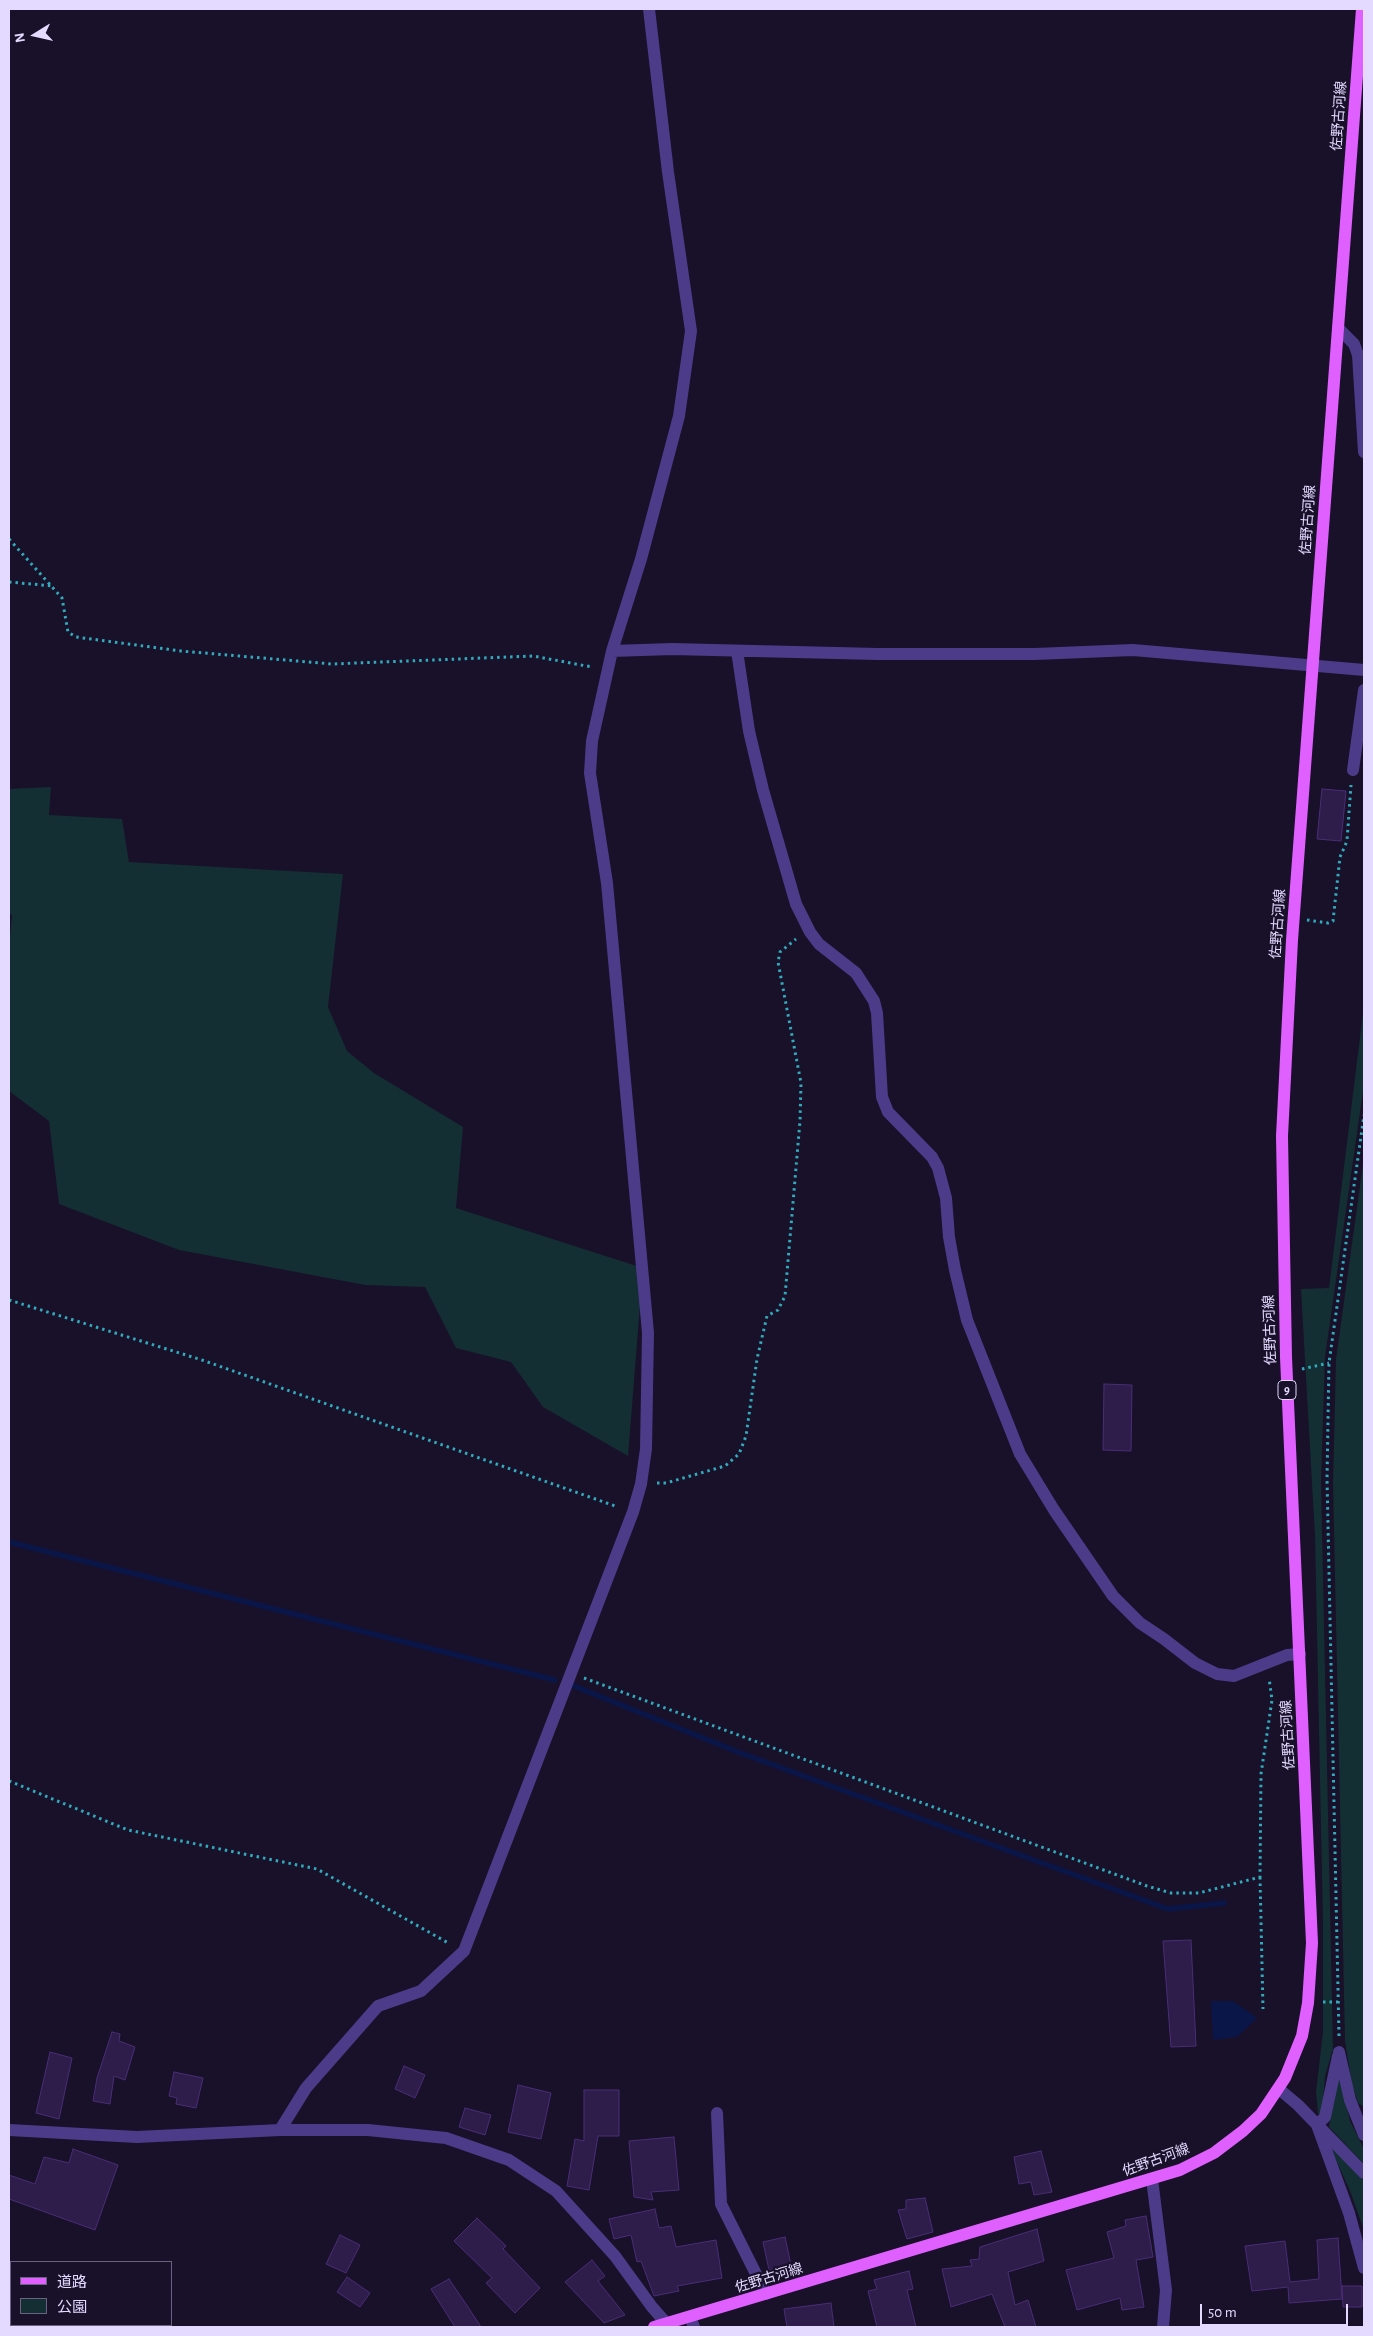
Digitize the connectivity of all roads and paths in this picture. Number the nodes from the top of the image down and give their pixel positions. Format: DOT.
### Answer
graph roads {
  1 [pos="649,9"];
  2 [pos="1362,9"];
  3 [pos="1338,328"];
  4 [pos="1364,452"];
  5 [pos="9,539"];
  6 [pos="9,582"];
  7 [pos="53,586"];
  8 [pos="612,651"];
  9 [pos="737,651"];
  10 [pos="1312,666"];
  11 [pos="1364,670"];
  12 [pos="608,671"];
  13 [pos="1364,690"];
  14 [pos="1353,770"];
  15 [pos="1307,920"];
  16 [pos="810,932"];
  17 [pos="1364,1115"];
  18 [pos="9,1300"];
  19 [pos="1329,1363"];
  20 [pos="1302,1370"];
  21 [pos="641,1484"];
  22 [pos="633,1512"];
  23 [pos="1300,1654"];
  24 [pos="1266,1665"];
  25 [pos="570,1672"];
  26 [pos="9,1781"];
  27 [pos="1260,1877"];
  28 [pos="464,1951"];
  29 [pos="1320,2002"];
  30 [pos="1338,2002"];
  31 [pos="1264,2009"];
  32 [pos="1339,2052"];
  33 [pos="1278,2089"];
  34 [pos="717,2113"];
  35 [pos="1317,2125"];
  36 [pos="9,2130"];
  37 [pos="280,2130"];
  38 [pos="1364,2135"];
  39 [pos="1364,2173"];
  40 [pos="1152,2179"];
  41 [pos="1364,2268"];
  42 [pos="766,2294"];
  43 [pos="692,2322"];
  44 [pos="667,2324"];
  45 [pos="654,2327"];
  46 [pos="1163,2327"];
  1 -- 8 [label="street"];
  2 -- 3 [label="main road, 佐野古河線 / 9"];
  3 -- 4 [label="street"];
  3 -- 10 [label="main road, 佐野古河線 / 9"];
  5 -- 7 [label="path"];
  6 -- 7 [label="path"];
  7 -- 12 [label="path"];
  8 -- 9 [label="street"];
  8 -- 12 [label="street"];
  9 -- 10 [label="street"];
  9 -- 16 [label="street"];
  10 -- 11 [label="street"];
  10 -- 23 [label="main road, 佐野古河線 / 9"];
  12 -- 21 [label="street"];
  13 -- 14 [label="street"];
  14 -- 15 [label="path"];
  16 -- 21 [label="path"];
  16 -- 24 [label="street"];
  17 -- 19 [label="path"];
  18 -- 22 [label="path"];
  19 -- 20 [label="path"];
  19 -- 30 [label="path"];
  21 -- 22 [label="street"];
  22 -- 25 [label="street"];
  23 -- 24 [label="street"];
  23 -- 33 [label="main road, 佐野古河線 / 9"];
  24 -- 27 [label="path"];
  25 -- 27 [label="path"];
  25 -- 28 [label="street"];
  26 -- 28 [label="path"];
  27 -- 31 [label="path"];
  28 -- 37 [label="street"];
  29 -- 30 [label="path"];
  30 -- 32 [label="path"];
  32 -- 35 [label="street"];
  32 -- 38 [label="street"];
  33 -- 35 [label="street"];
  33 -- 40 [label="main road, 佐野古河線 / 9"];
  34 -- 42 [label="street"];
  35 -- 39 [label="street"];
  35 -- 41 [label="street"];
  36 -- 37 [label="street"];
  37 -- 44 [label="street"];
  40 -- 42 [label="main road, 佐野古河線 / 9"];
  40 -- 46 [label="street"];
  42 -- 43 [label="main road, 佐野古河線 / 9"];
  43 -- 44 [label="main road, 佐野古河線 / 9"];
  44 -- 45 [label="main road, 佐野古河線 / 9"];
}
